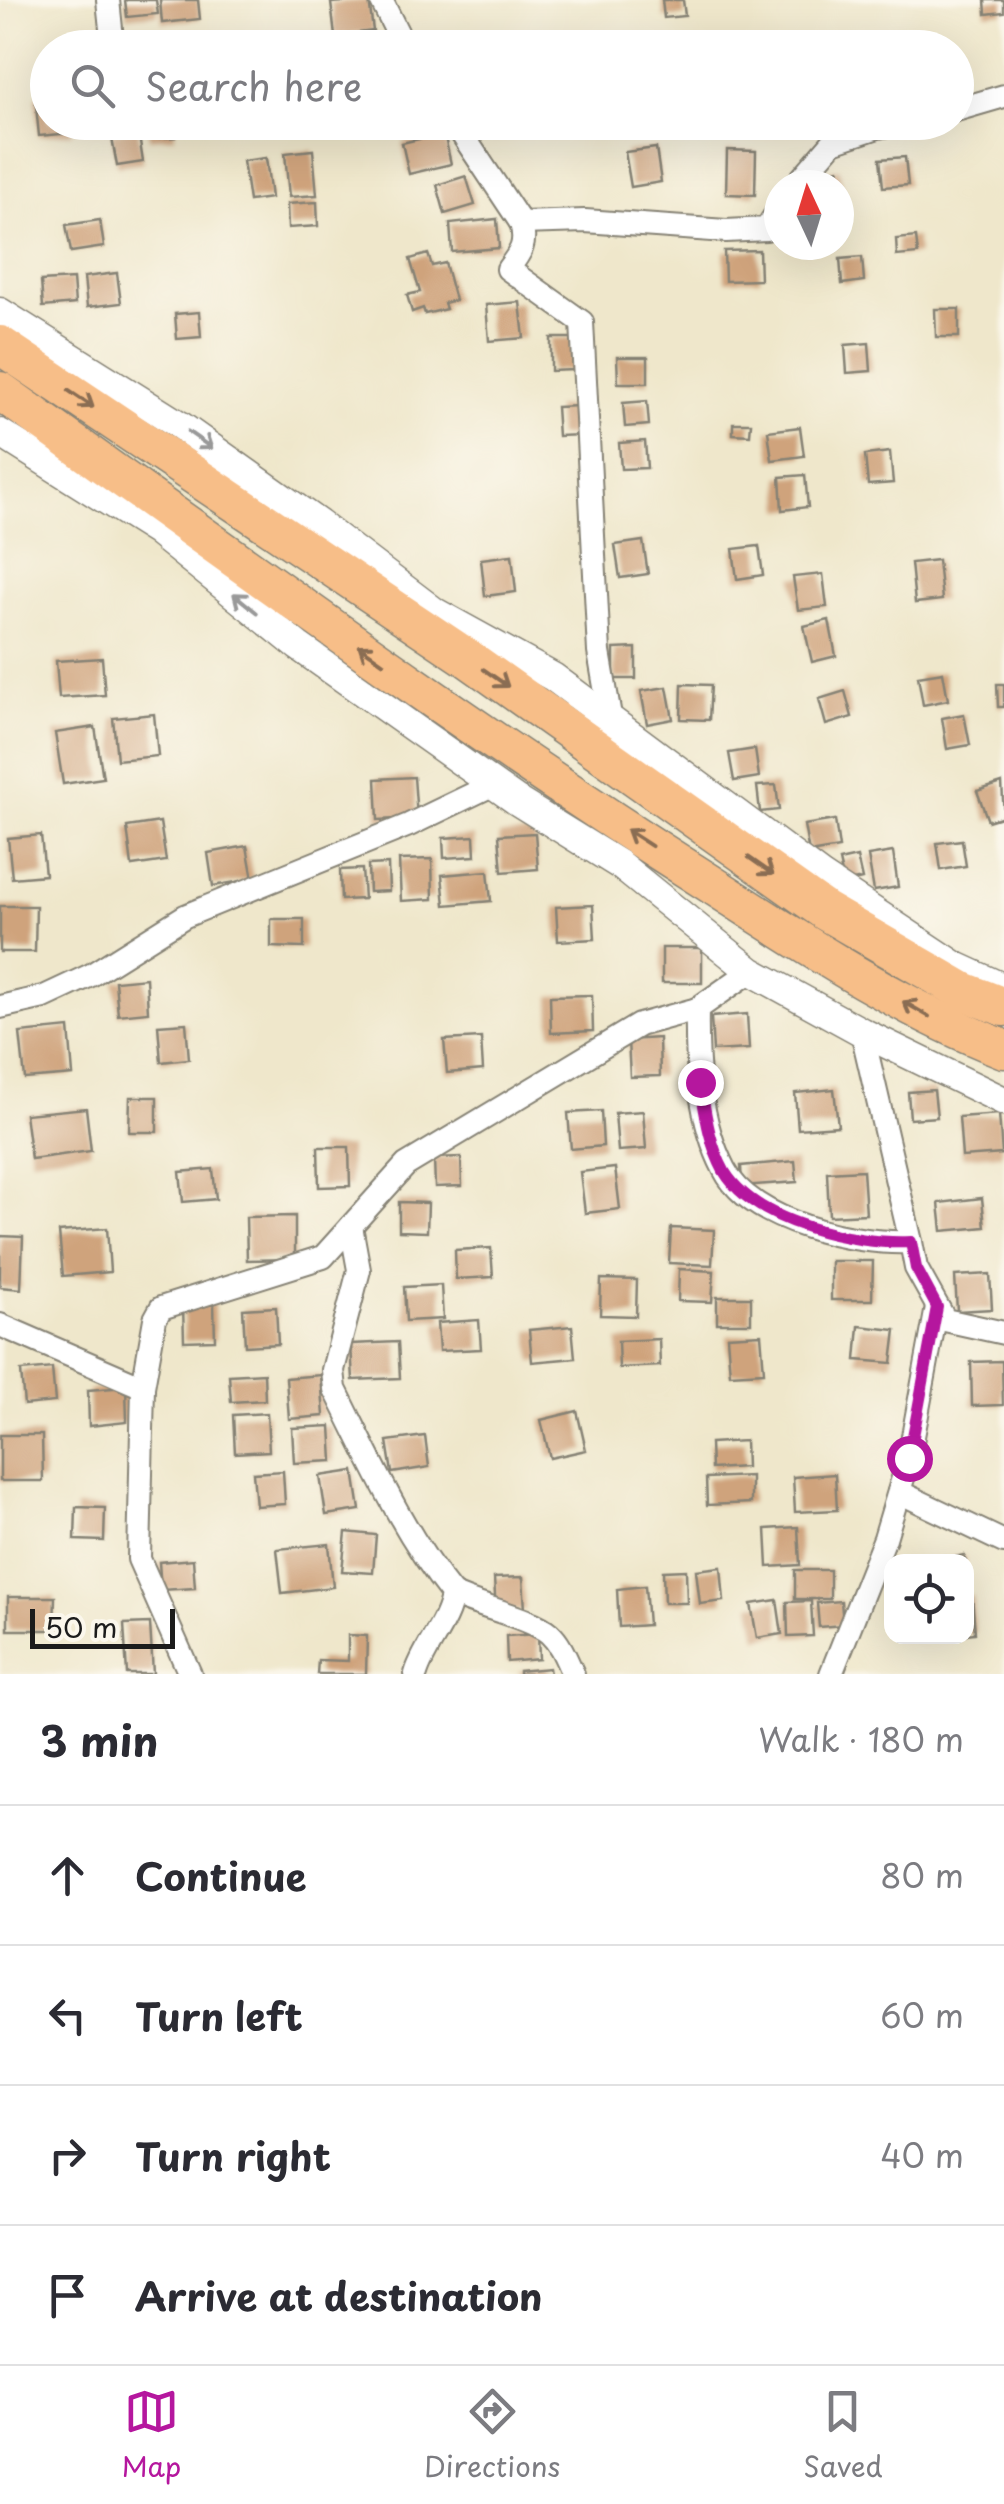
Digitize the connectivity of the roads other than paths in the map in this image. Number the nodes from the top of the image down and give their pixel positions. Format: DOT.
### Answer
graph roads {
  1 [pos="108,0"];
  2 [pos="381,0"];
  3 [pos="111,30"];
  4 [pos="396,30"];
  5 [pos="1004,96"];
  6 [pos="974,105"];
  7 [pos="466,140"];
  8 [pos="839,140"];
  9 [pos="809,170"];
  10 [pos="521,223"];
  11 [pos="764,229"];
  12 [pos="0,312"];
  13 [pos="0,345"];
  14 [pos="0,391"];
  15 [pos="0,433"];
  16 [pos="611,722"];
  17 [pos="494,784"];
  18 [pos="751,971"];
  19 [pos="1004,988"];
  20 [pos="0,1007"];
  21 [pos="1004,1007"];
  22 [pos="697,1010"];
  23 [pos="862,1032"];
  24 [pos="1004,1049"];
  25 [pos="1004,1101"];
  26 [pos="351,1226"];
  27 [pos="911,1242"];
  28 [pos="937,1307"];
  29 [pos="0,1325"];
  30 [pos="1004,1333"];
  31 [pos="143,1387"];
  32 [pos="899,1492"];
  33 [pos="1004,1542"];
  34 [pos="452,1594"];
  35 [pos="190,1674"];
  36 [pos="416,1674"];
  37 [pos="573,1674"];
  38 [pos="830,1674"];
  1 -- 3 [label="street"];
  2 -- 4 [label="street"];
  5 -- 6 [label="street"];
  7 -- 10 [label="street"];
  8 -- 9 [label="street"];
  10 -- 11 [label="street"];
  10 -- 16 [label="street"];
  12 -- 16 [label="street, one-way"];
  13 -- 21 [label="highway, one-way"];
  24 -- 14 [label="highway, one-way"];
  17 -- 15 [label="street, one-way"];
  16 -- 19 [label="street"];
  17 -- 18 [label="street"];
  17 -- 20 [label="street"];
  18 -- 22 [label="street"];
  18 -- 23 [label="street"];
  22 -- 26 [label="street"];
  22 -- 27 [label="street"];
  23 -- 25 [label="street"];
  23 -- 27 [label="street"];
  26 -- 31 [label="street"];
  26 -- 34 [label="street"];
  27 -- 28 [label="street"];
  28 -- 30 [label="street"];
  28 -- 32 [label="street"];
  29 -- 31 [label="street"];
  31 -- 35 [label="street"];
  32 -- 33 [label="street"];
  32 -- 38 [label="street"];
  34 -- 36 [label="street"];
  34 -- 37 [label="street"];
}
